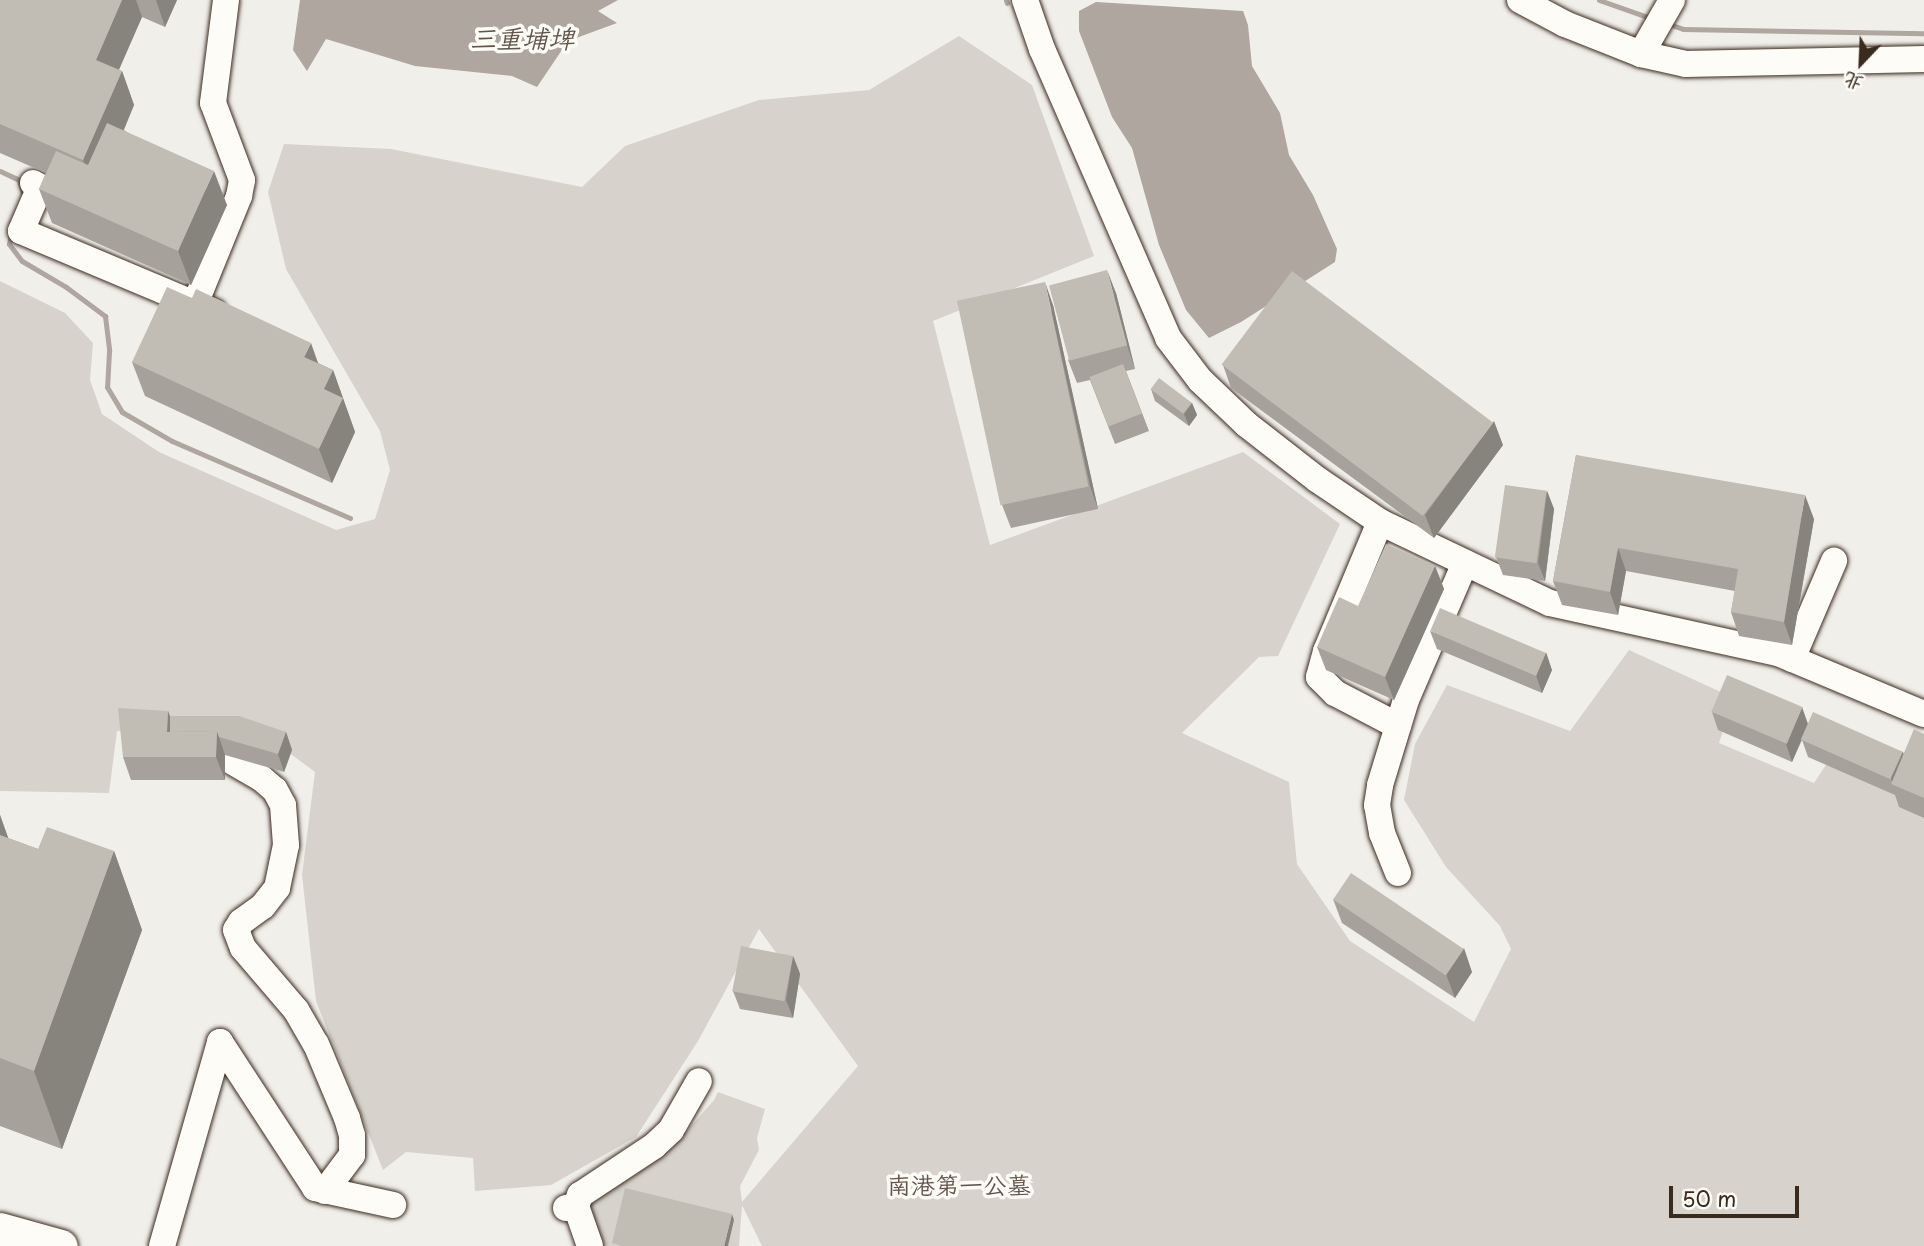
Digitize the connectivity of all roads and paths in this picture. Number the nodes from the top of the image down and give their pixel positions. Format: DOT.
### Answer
graph roads {
  1 [pos="226,0"];
  2 [pos="1025,0"];
  3 [pos="1520,0"];
  4 [pos="1658,25"];
  5 [pos="1924,59"];
  6 [pos="33,183"];
  7 [pos="195,304"];
  8 [pos="232,320"];
  9 [pos="1380,523"];
  10 [pos="1834,561"];
  11 [pos="1465,563"];
  12 [pos="1792,659"];
  13 [pos="1924,714"];
  14 [pos="1398,726"];
  15 [pos="233,762"];
  16 [pos="1398,873"];
  17 [pos="699,1081"];
  18 [pos="326,1191"];
  19 [pos="393,1205"];
  20 [pos="0,1229"];
  21 [pos="61,1246"];
  22 [pos="163,1246"];
  23 [pos="590,1246"];
  1 -- 7 [label="lane"];
  2 -- 9 [label="lane"];
  3 -- 4 [label="lane"];
  4 -- 5 [label="lane"];
  6 -- 7 [label="lane"];
  7 -- 8 [label="lane"];
  9 -- 11 [label="lane"];
  9 -- 14 [label="lane"];
  10 -- 12 [label="lane"];
  11 -- 12 [label="lane"];
  11 -- 14 [label="lane"];
  12 -- 13 [label="lane"];
  14 -- 16 [label="lane"];
  15 -- 18 [label="lane"];
  17 -- 23 [label="lane"];
  18 -- 19 [label="lane"];
  18 -- 22 [label="lane"];
  20 -- 21 [label="main road"];
}
